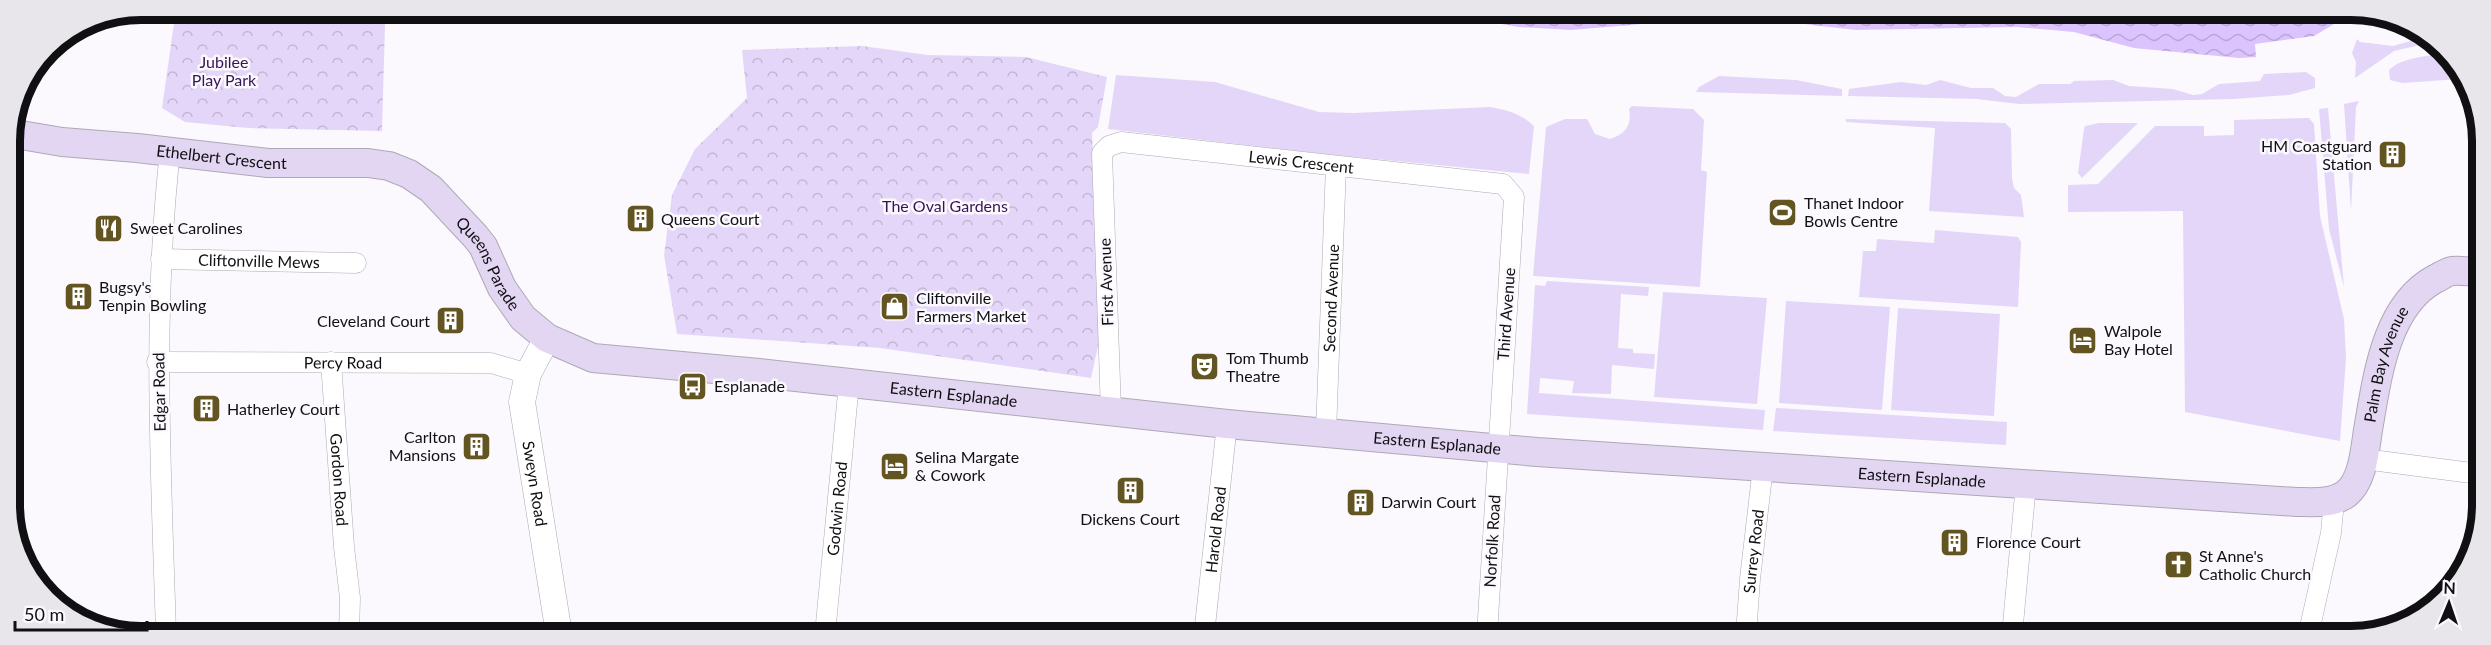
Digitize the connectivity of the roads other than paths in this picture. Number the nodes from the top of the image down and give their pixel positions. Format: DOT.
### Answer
graph roads {
  1 [pos="20,135"];
  2 [pos="170,152"];
  3 [pos="1102,153"];
  4 [pos="1336,166"];
  5 [pos="1503,184"];
  6 [pos="430,189"];
  7 [pos="161,259"];
  8 [pos="356,263"];
  9 [pos="2472,272"];
  10 [pos="547,338"];
  11 [pos="157,362"];
  12 [pos="331,362"];
  13 [pos="528,374"];
  14 [pos="849,383"];
  15 [pos="1111,411"];
  16 [pos="1227,424"];
  17 [pos="1326,432"];
  18 [pos="1498,448"];
  19 [pos="2364,459"];
  20 [pos="1763,467"];
  21 [pos="2472,473"];
  22 [pos="2026,484"];
  23 [pos="2334,501"];
  24 [pos="350,598"];
  25 [pos="1488,625"];
  26 [pos="1747,625"];
  27 [pos="2013,625"];
  28 [pos="2310,625"];
  29 [pos="166,626"];
  30 [pos="349,626"];
  31 [pos="360,626"];
  32 [pos="558,626"];
  33 [pos="826,626"];
  34 [pos="1205,626"];
  1 -- 2 [label="main road, Ethelbert Crescent"];
  2 -- 6 [label="main road, Ethelbert Crescent"];
  2 -- 7 [label="street, Edgar Road"];
  3 -- 4 [label="street, Lewis Crescent"];
  3 -- 15 [label="street, First Avenue"];
  4 -- 5 [label="street, Lewis Crescent"];
  4 -- 17 [label="street, Second Avenue"];
  5 -- 18 [label="street, Third Avenue"];
  6 -- 10 [label="main road, Queens Parade"];
  7 -- 8 [label="street, Cliftonville Mews"];
  7 -- 11 [label="street, Edgar Road"];
  9 -- 19 [label="main road, Palm Bay Avenue"];
  10 -- 13 [label="street, Sweyn Road"];
  10 -- 14 [label="main road, Eastern Esplanade"];
  11 -- 12 [label="street, Percy Road"];
  11 -- 29 [label="street, Edgar Road"];
  12 -- 13 [label="street, Percy Road"];
  12 -- 24 [label="street, Gordon Road"];
  13 -- 32 [label="street, Sweyn Road"];
  14 -- 15 [label="main road, Eastern Esplanade"];
  14 -- 33 [label="street, Godwin Road"];
  15 -- 16 [label="main road, Eastern Esplanade"];
  16 -- 17 [label="main road, Eastern Esplanade"];
  16 -- 34 [label="street, Harold Road"];
  17 -- 18 [label="main road, Eastern Esplanade"];
  18 -- 20 [label="main road, Eastern Esplanade"];
  18 -- 25 [label="street, Norfolk Road"];
  19 -- 21 [label="street"];
  19 -- 23 [label="main road, Palm Bay Avenue"];
  20 -- 22 [label="main road, Eastern Esplanade"];
  20 -- 26 [label="street, Surrey Road"];
  22 -- 23 [label="main road, Eastern Esplanade"];
  22 -- 27 [label="street"];
  23 -- 28 [label="street"];
  24 -- 30 [label="street, Gordon Road"];
  24 -- 31 [label="street, Gordon Road"];
}
